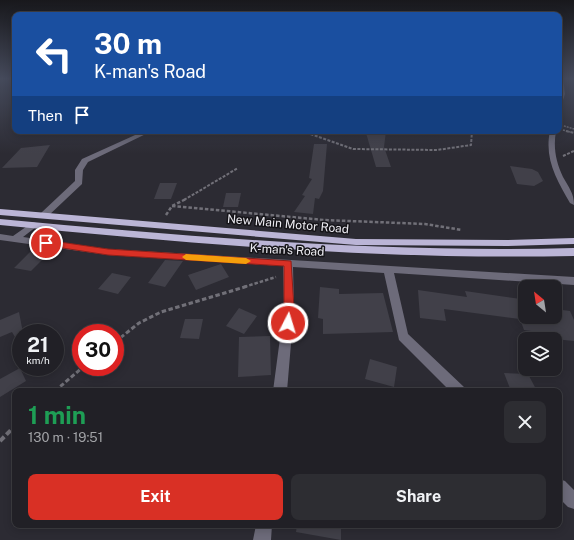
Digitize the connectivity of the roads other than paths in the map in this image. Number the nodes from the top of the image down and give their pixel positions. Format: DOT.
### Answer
graph roads {
  1 [pos="143,134"];
  2 [pos="552,134"];
  3 [pos="574,203"];
  4 [pos="0,212"];
  5 [pos="44,215"];
  6 [pos="0,222"];
  7 [pos="33,225"];
  8 [pos="0,237"];
  9 [pos="15,239"];
  10 [pos="574,241"];
  11 [pos="574,252"];
  12 [pos="288,268"];
  13 [pos="388,269"];
  14 [pos="574,281"];
  15 [pos="280,388"];
  16 [pos="456,388"];
  17 [pos="562,490"];
  18 [pos="574,501"];
  19 [pos="264,528"];
  20 [pos="262,540"];
  1 -- 5 [label="street"];
  2 -- 3 [label="street"];
  4 -- 5 [label="highway, New Main Motor Road"];
  5 -- 10 [label="highway, New Main Motor Road"];
  6 -- 7 [label="highway, New Main Motor Road"];
  7 -- 9 [label="street"];
  7 -- 11 [label="highway, New Main Motor Road"];
  8 -- 9 [label="street, K-man's Road"];
  9 -- 12 [label="street, K-man's Road"];
  12 -- 13 [label="street, K-man's Road"];
  12 -- 15 [label="street"];
  13 -- 14 [label="street, K-man's Road"];
  13 -- 16 [label="street"];
  17 -- 18 [label="street"];
  19 -- 20 [label="street"];
}
